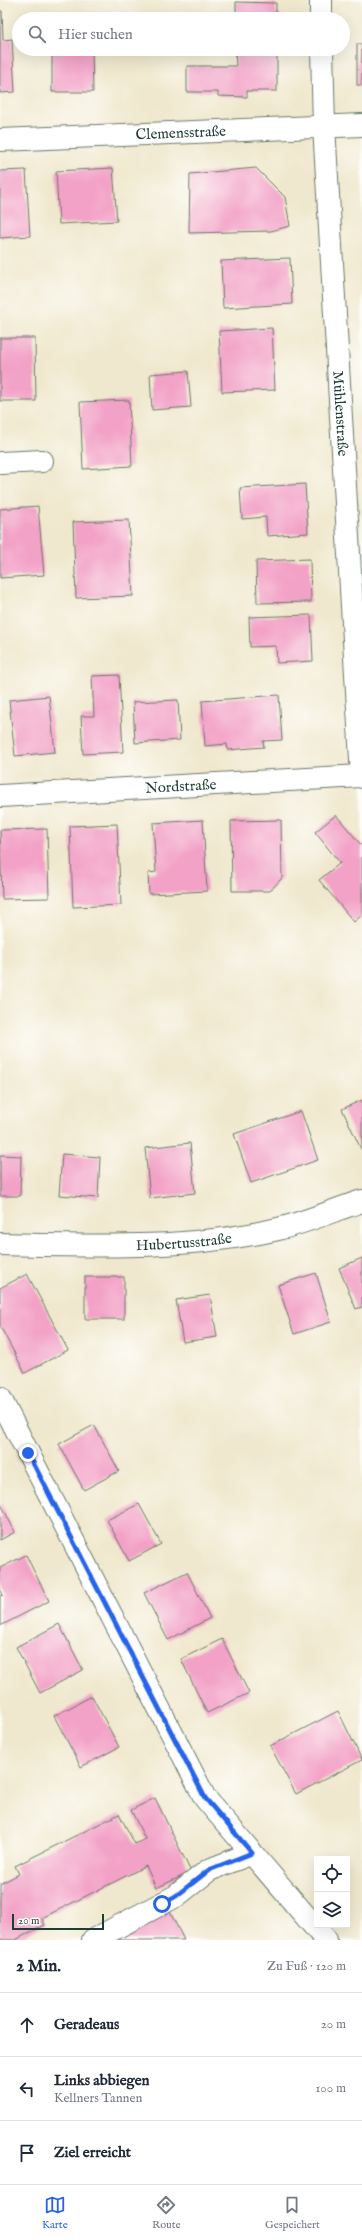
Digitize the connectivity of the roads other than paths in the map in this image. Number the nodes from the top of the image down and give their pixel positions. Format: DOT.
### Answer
graph roads {
  1 [pos="321,0"];
  2 [pos="321,12"];
  3 [pos="322,56"];
  4 [pos="362,125"];
  5 [pos="324,126"];
  6 [pos="0,140"];
  7 [pos="42,462"];
  8 [pos="0,464"];
  9 [pos="362,777"];
  10 [pos="0,796"];
  11 [pos="362,1201"];
  12 [pos="0,1244"];
  13 [pos="0,1398"];
  14 [pos="252,1853"];
  15 [pos="93,1940"];
  16 [pos="326,1940"];
  1 -- 2 [label="street"];
  3 -- 5 [label="street, Mühlenstraße"];
  4 -- 5 [label="street, Clemensstraße"];
  5 -- 6 [label="street, Clemensstraße"];
  5 -- 9 [label="street, Mühlenstraße"];
  7 -- 8 [label="street"];
  9 -- 10 [label="street, Nordstraße"];
  11 -- 12 [label="street, Hubertusstraße"];
  13 -- 14 [label="street"];
  14 -- 15 [label="street"];
  14 -- 16 [label="street"];
}
